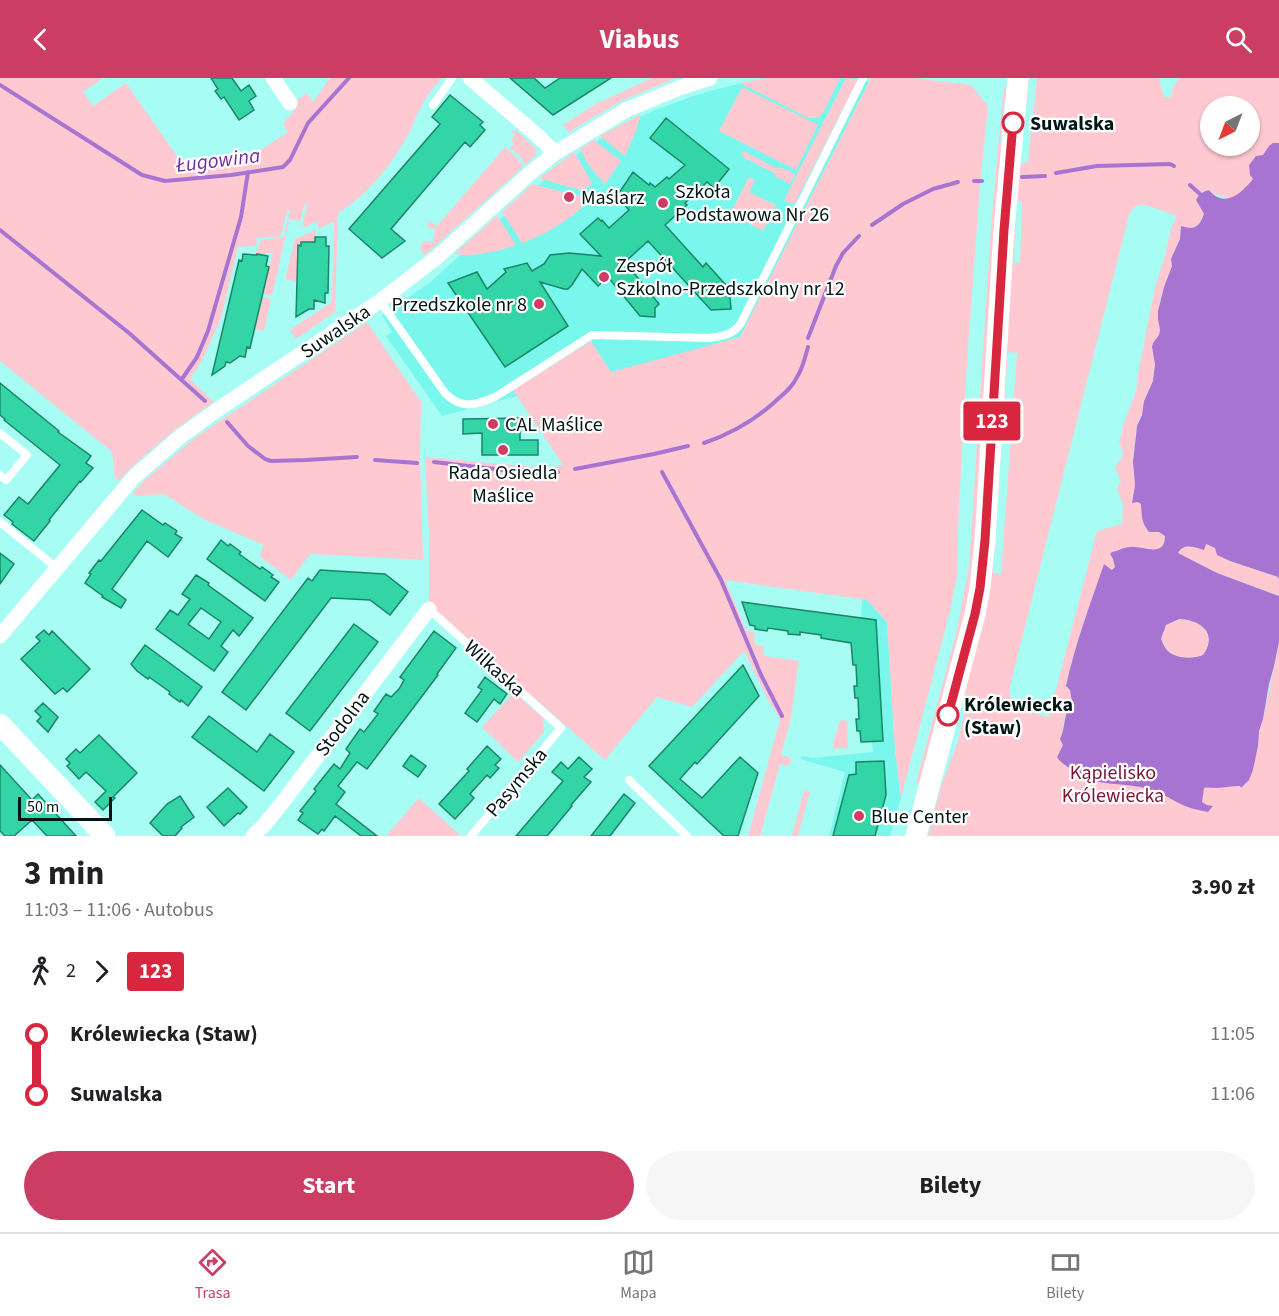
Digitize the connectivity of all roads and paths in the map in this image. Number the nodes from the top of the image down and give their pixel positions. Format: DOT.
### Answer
graph roads {
  1 [pos="273,78"];
  2 [pos="452,78"];
  3 [pos="470,78"];
  4 [pos="710,78"];
  5 [pos="863,78"];
  6 [pos="1018,78"];
  7 [pos="290,103"];
  8 [pos="432,105"];
  9 [pos="555,153"];
  10 [pos="380,301"];
  11 [pos="0,433"];
  12 [pos="0,475"];
  13 [pos="0,522"];
  14 [pos="57,568"];
  15 [pos="429,609"];
  16 [pos="0,636"];
  17 [pos="0,724"];
  18 [pos="561,728"];
  19 [pos="629,780"];
  20 [pos="105,836"];
  21 [pos="253,836"];
  22 [pos="471,836"];
  23 [pos="687,836"];
  24 [pos="916,836"];
  1 -- 7 [label="street"];
  2 -- 8 [label="lane"];
  3 -- 9 [label="street"];
  4 -- 9 [label="street, Suwalska"];
  5 -- 10 [label="lane"];
  6 -- 24 [label="street"];
  9 -- 10 [label="street, Suwalska"];
  10 -- 14 [label="street, Suwalska"];
  11 -- 12 [label="lane"];
  13 -- 14 [label="lane"];
  14 -- 16 [label="street, Suwalska"];
  15 -- 18 [label="lane, Wilkaska"];
  15 -- 21 [label="street, Stodolna"];
  17 -- 20 [label="street"];
  18 -- 22 [label="lane, Pasymska"];
  19 -- 23 [label="lane"];
}
